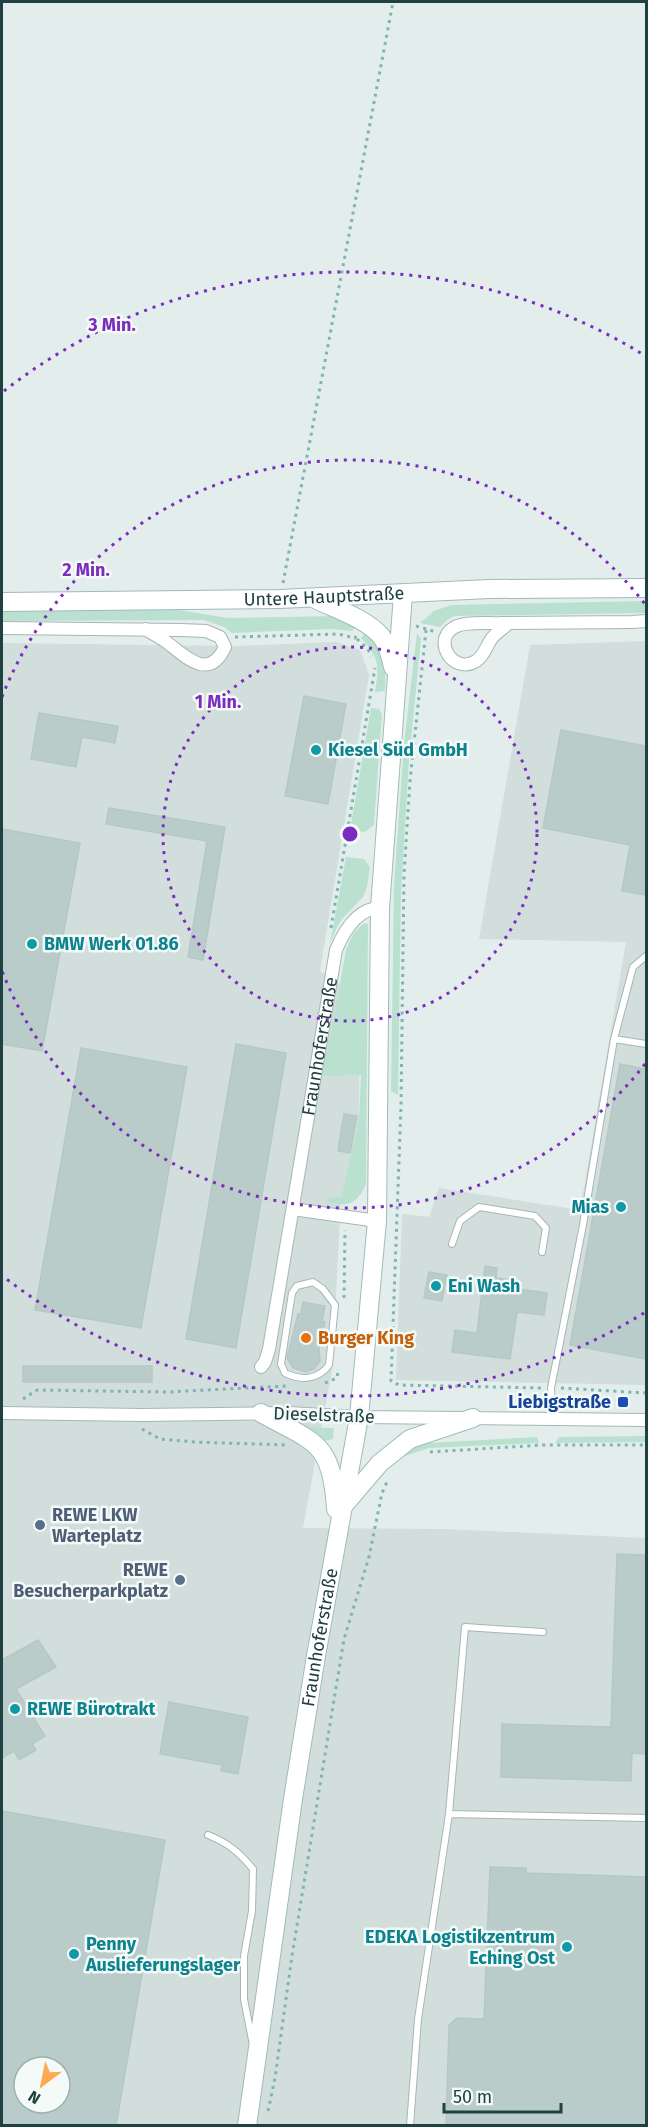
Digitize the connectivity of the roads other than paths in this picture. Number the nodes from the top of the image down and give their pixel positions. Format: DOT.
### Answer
graph roads {
  1 [pos="646,588"];
  2 [pos="403,594"];
  3 [pos="313,598"];
  4 [pos="2,602"];
  5 [pos="646,621"];
  6 [pos="509,623"];
  7 [pos="2,628"];
  8 [pos="145,629"];
  9 [pos="396,676"];
  10 [pos="380,908"];
  11 [pos="646,956"];
  12 [pos="614,1039"];
  13 [pos="646,1044"];
  14 [pos="293,1209"];
  15 [pos="377,1221"];
  16 [pos="452,1244"];
  17 [pos="542,1252"];
  18 [pos="313,1282"];
  19 [pos="261,1367"];
  20 [pos="2,1413"];
  21 [pos="261,1413"];
  22 [pos="359,1417"];
  23 [pos="473,1418"];
  24 [pos="553,1419"];
  25 [pos="646,1420"];
  26 [pos="343,1507"];
  27 [pos="338,1534"];
  28 [pos="543,1632"];
  29 [pos="449,1814"];
  30 [pos="646,1818"];
  31 [pos="208,1835"];
  32 [pos="256,2056"];
  33 [pos="247,2126"];
  34 [pos="410,2126"];
  1 -- 2 [label="main road, Untere Hauptstraße"];
  2 -- 3 [label="main road, Untere Hauptstraße"];
  2 -- 9 [label="main road, Fraunhoferstraße"];
  3 -- 4 [label="main road, Untere Hauptstraße"];
  3 -- 9 [label="main road"];
  5 -- 6 [label="street"];
  6 -- 6 [label="street"];
  7 -- 8 [label="street"];
  8 -- 8 [label="street"];
  9 -- 10 [label="main road, Fraunhoferstraße"];
  10 -- 14 [label="street, Fraunhoferstraße"];
  10 -- 15 [label="main road, Fraunhoferstraße"];
  11 -- 12 [label="lane"];
  12 -- 13 [label="lane"];
  12 -- 24 [label="lane"];
  14 -- 15 [label="street"];
  14 -- 19 [label="street, Fraunhoferstraße"];
  15 -- 22 [label="main road, Fraunhoferstraße"];
  16 -- 17 [label="lane"];
  18 -- 18 [label="lane"];
  20 -- 21 [label="street, Dieselstraße"];
  21 -- 22 [label="street, Dieselstraße"];
  21 -- 27 [label="main road"];
  22 -- 23 [label="street, Dieselstraße"];
  22 -- 26 [label="main road, Fraunhoferstraße"];
  23 -- 24 [label="street, Dieselstraße"];
  23 -- 26 [label="main road"];
  24 -- 25 [label="street, Dieselstraße"];
  26 -- 27 [label="main road, Fraunhoferstraße"];
  27 -- 32 [label="main road, Fraunhoferstraße"];
  28 -- 29 [label="lane"];
  29 -- 30 [label="lane"];
  29 -- 34 [label="lane"];
  31 -- 32 [label="lane"];
  32 -- 33 [label="main road, Fraunhoferstraße"];
}
